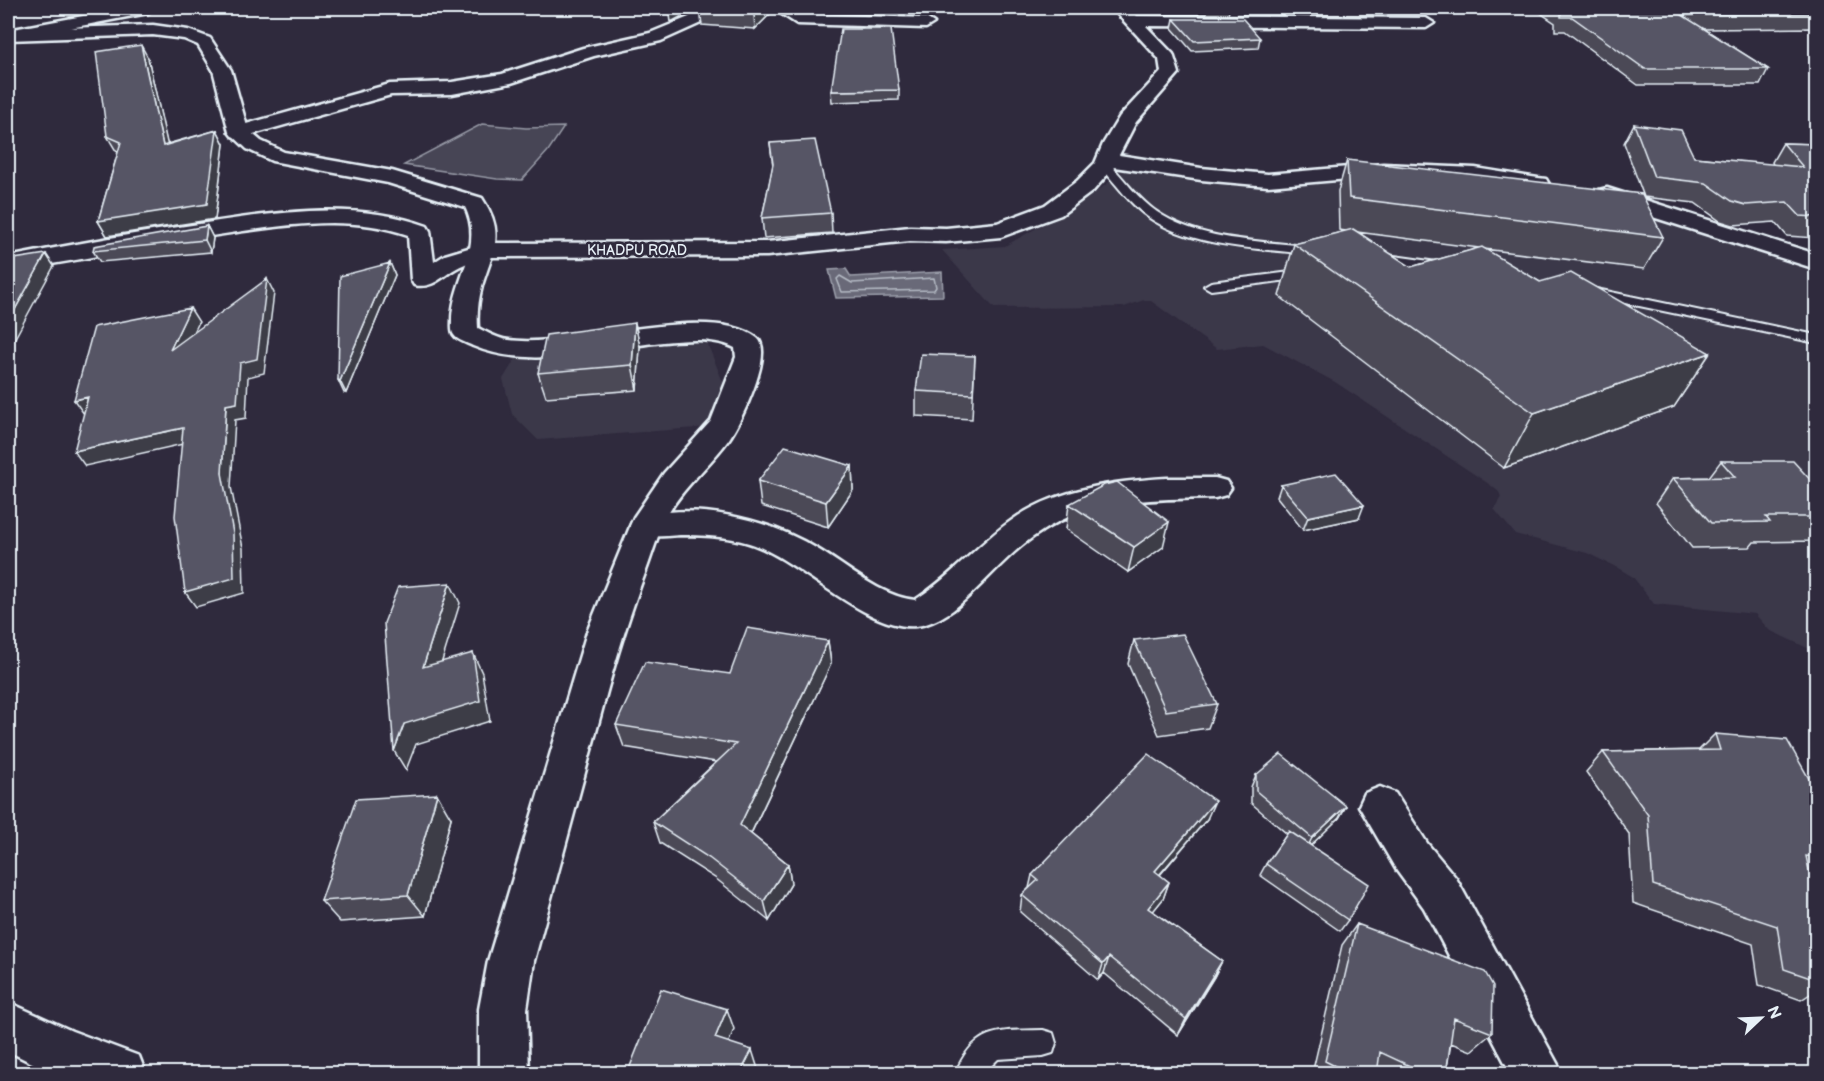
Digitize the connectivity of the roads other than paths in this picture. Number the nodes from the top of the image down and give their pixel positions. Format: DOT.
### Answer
graph roads {
  1 [pos="148,8"];
  2 [pos="710,8"];
  3 [pos="790,8"];
  4 [pos="1125,14"];
  5 [pos="926,23"];
  6 [pos="1426,23"];
  7 [pos="8,35"];
  8 [pos="238,132"];
  9 [pos="1106,163"];
  10 [pos="1561,187"];
  11 [pos="1583,190"];
  12 [pos="485,250"];
  13 [pos="1336,253"];
  14 [pos="1372,257"];
  15 [pos="1816,262"];
  16 [pos="8,264"];
  17 [pos="1461,270"];
  18 [pos="1323,273"];
  19 [pos="1211,286"];
  20 [pos="1573,289"];
  21 [pos="1816,339"];
  22 [pos="1215,488"];
  23 [pos="646,526"];
  24 [pos="1380,806"];
  25 [pos="8,1026"];
  26 [pos="1043,1044"];
  27 [pos="121,1074"];
  28 [pos="504,1074"];
  29 [pos="969,1074"];
  30 [pos="1538,1074"];
  1 -- 7 [label="street"];
  2 -- 8 [label="street"];
  3 -- 5 [label="street"];
  4 -- 6 [label="street"];
  4 -- 9 [label="street, KHADPU ROAD"];
  7 -- 8 [label="street"];
  8 -- 12 [label="street"];
  9 -- 10 [label="street"];
  9 -- 12 [label="street, KHADPU ROAD"];
  9 -- 13 [label="lane"];
  11 -- 15 [label="street"];
  12 -- 16 [label="street, KHADPU ROAD"];
  12 -- 23 [label="street"];
  14 -- 17 [label="lane"];
  18 -- 19 [label="lane"];
  20 -- 21 [label="lane"];
  22 -- 23 [label="street"];
  23 -- 28 [label="street"];
  24 -- 30 [label="street"];
  25 -- 27 [label="street"];
  26 -- 29 [label="lane"];
}
